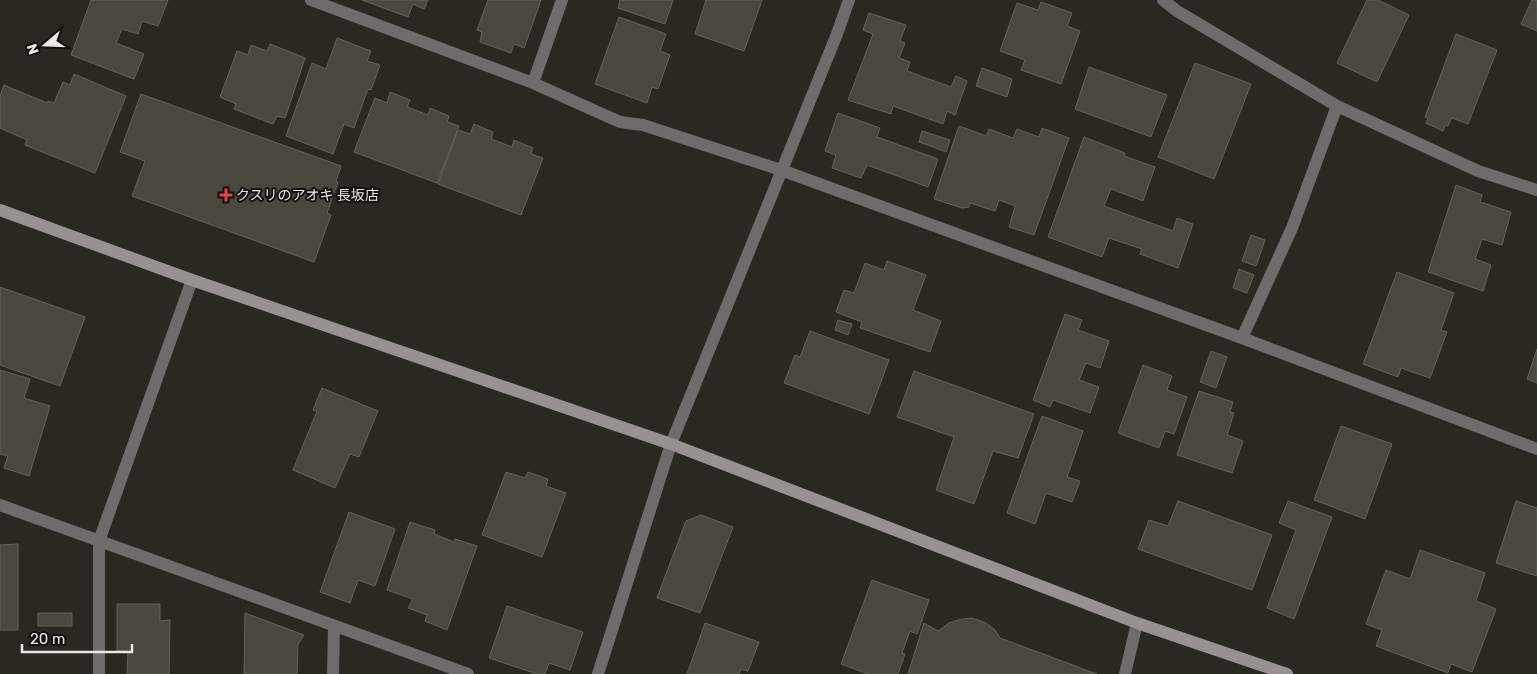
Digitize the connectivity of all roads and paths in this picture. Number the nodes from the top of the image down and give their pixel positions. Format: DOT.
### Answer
graph roads {
  1 [pos="310,0"];
  2 [pos="562,0"];
  3 [pos="849,0"];
  4 [pos="1163,0"];
  5 [pos="533,83"];
  6 [pos="1337,106"];
  7 [pos="781,170"];
  8 [pos="1537,190"];
  9 [pos="0,210"];
  10 [pos="192,280"];
  11 [pos="1242,338"];
  12 [pos="671,444"];
  13 [pos="1537,450"];
  14 [pos="0,505"];
  15 [pos="100,541"];
  16 [pos="1137,623"];
  17 [pos="334,626"];
  18 [pos="99,674"];
  19 [pos="333,674"];
  20 [pos="468,674"];
  21 [pos="598,674"];
  22 [pos="1125,674"];
  23 [pos="1287,674"];
  1 -- 5 [label="street"];
  2 -- 5 [label="street"];
  3 -- 7 [label="street"];
  4 -- 6 [label="street"];
  5 -- 7 [label="street"];
  6 -- 8 [label="street"];
  6 -- 11 [label="street"];
  7 -- 11 [label="street"];
  7 -- 12 [label="street"];
  9 -- 10 [label="street"];
  10 -- 12 [label="street"];
  10 -- 15 [label="street"];
  11 -- 13 [label="street"];
  12 -- 16 [label="street"];
  12 -- 21 [label="street"];
  14 -- 15 [label="street"];
  15 -- 17 [label="street"];
  15 -- 18 [label="street"];
  16 -- 22 [label="street"];
  16 -- 23 [label="street"];
  17 -- 19 [label="street"];
  17 -- 20 [label="street"];
}
